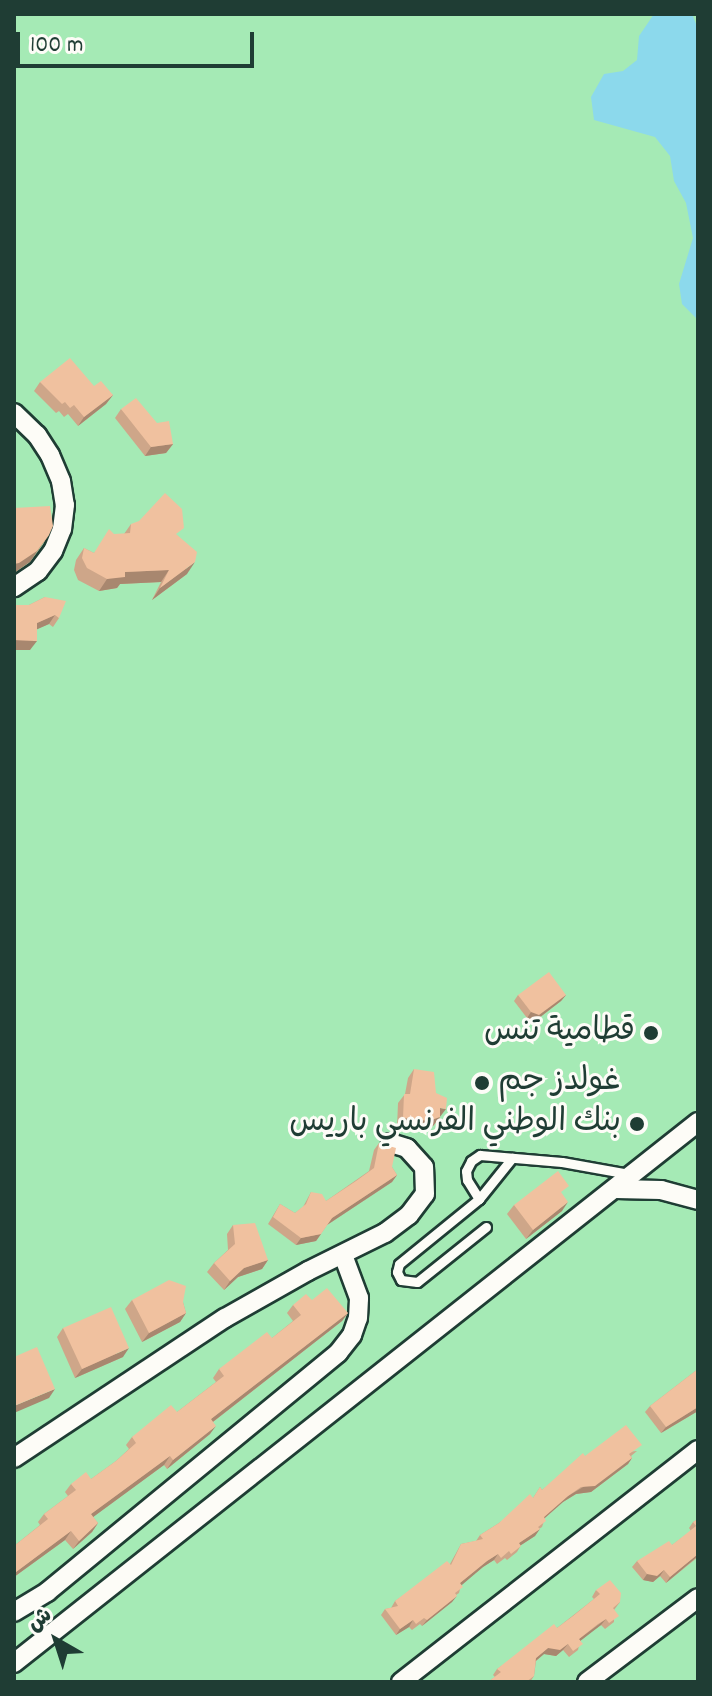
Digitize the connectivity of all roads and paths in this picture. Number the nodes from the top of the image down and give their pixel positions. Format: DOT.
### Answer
graph roads {
  1 [pos="14,413"];
  2 [pos="14,587"];
  3 [pos="698,1122"];
  4 [pos="391,1143"];
  5 [pos="512,1158"];
  6 [pos="632,1175"];
  7 [pos="616,1189"];
  8 [pos="479,1199"];
  9 [pos="698,1200"];
  10 [pos="486,1227"];
  11 [pos="343,1255"];
  12 [pos="698,1450"];
  13 [pos="14,1458"];
  14 [pos="698,1598"];
  15 [pos="14,1612"];
  16 [pos="14,1663"];
  17 [pos="401,1682"];
  18 [pos="587,1682"];
  1 -- 2 [label="street"];
  3 -- 6 [label="street"];
  4 -- 11 [label="street"];
  5 -- 6 [label="lane"];
  5 -- 8 [label="lane"];
  5 -- 8 [label="lane"];
  6 -- 7 [label="street"];
  7 -- 9 [label="street"];
  7 -- 16 [label="street"];
  8 -- 10 [label="lane"];
  11 -- 13 [label="street"];
  11 -- 15 [label="street"];
  12 -- 17 [label="street"];
  14 -- 18 [label="street"];
}
